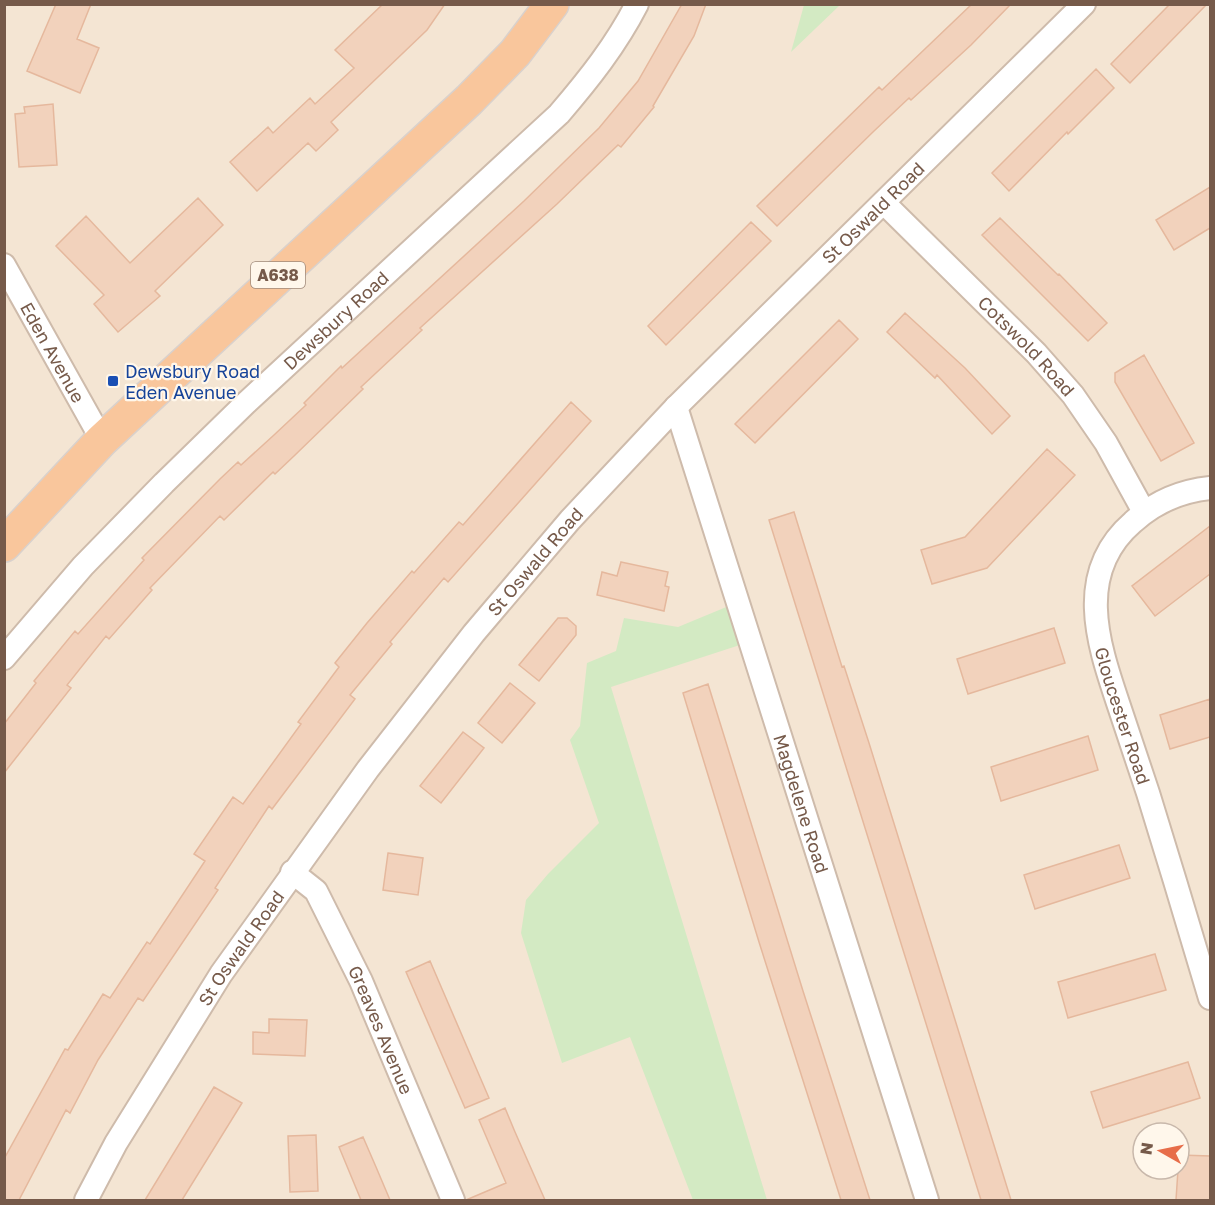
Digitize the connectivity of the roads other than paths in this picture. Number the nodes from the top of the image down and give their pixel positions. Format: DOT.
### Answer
graph roads {
  1 [pos="552,4"];
  2 [pos="637,4"];
  3 [pos="1084,4"];
  4 [pos="884,203"];
  5 [pos="4,265"];
  6 [pos="676,407"];
  7 [pos="102,440"];
  8 [pos="1210,488"];
  9 [pos="1144,512"];
  10 [pos="4,545"];
  11 [pos="4,658"];
  12 [pos="292,872"];
  13 [pos="1210,998"];
  14 [pos="86,1200"];
  15 [pos="453,1200"];
  16 [pos="927,1200"];
  1 -- 7 [label="highway, A638"];
  2 -- 11 [label="street, Dewsbury Road"];
  3 -- 4 [label="street, St Oswald Road"];
  4 -- 6 [label="street, St Oswald Road"];
  4 -- 9 [label="street, Cotswold Road"];
  5 -- 7 [label="street, Eden Avenue"];
  6 -- 12 [label="street, St Oswald Road"];
  6 -- 16 [label="street, Magdelene Road"];
  7 -- 10 [label="highway, A638"];
  8 -- 9 [label="street, Gloucester Road"];
  9 -- 13 [label="street, Gloucester Road"];
  12 -- 14 [label="street, St Oswald Road"];
  12 -- 15 [label="street, Greaves Avenue"];
}
